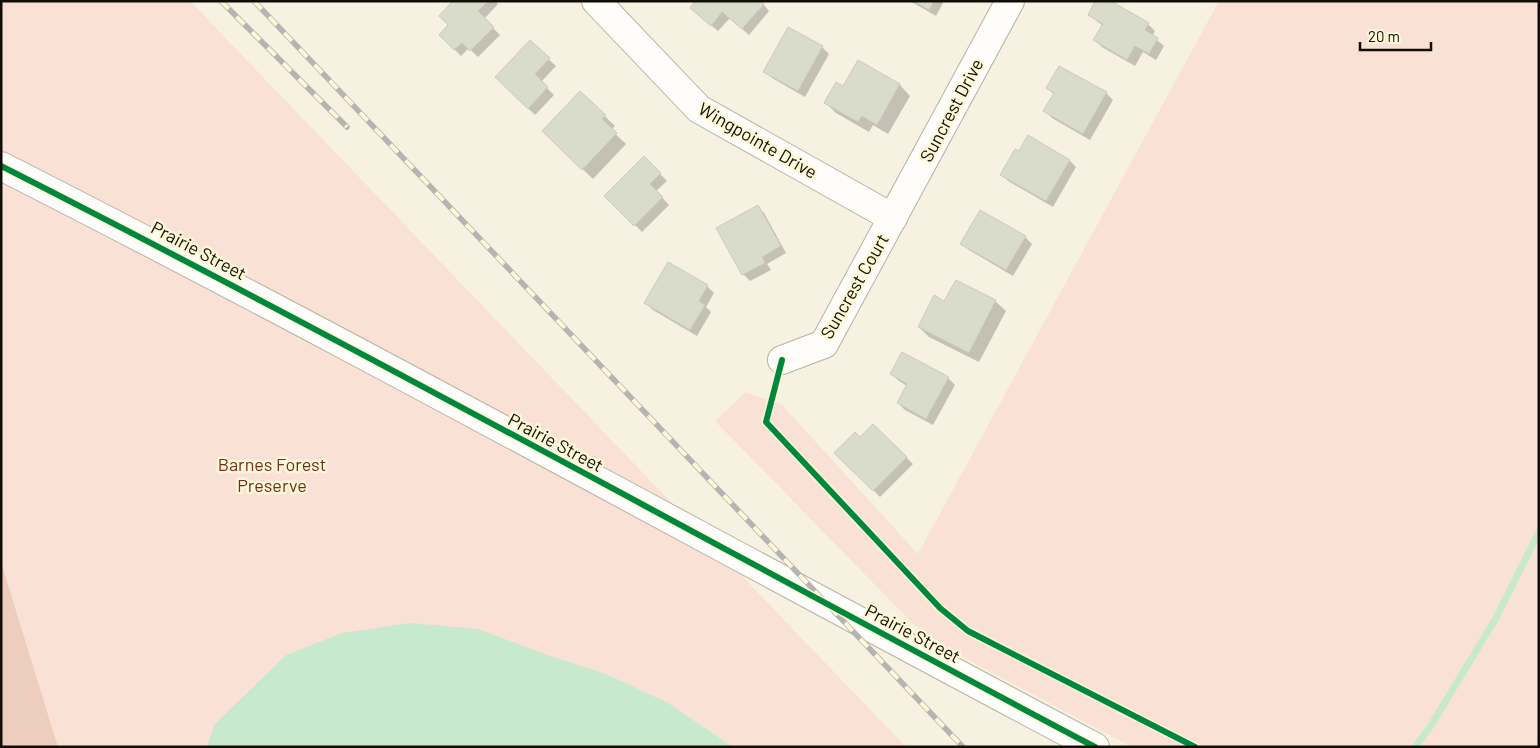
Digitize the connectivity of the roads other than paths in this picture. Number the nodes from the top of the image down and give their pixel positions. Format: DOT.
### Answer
graph roads {
  1 [pos="596,1"];
  2 [pos="1010,1"];
  3 [pos="1,166"];
  4 [pos="893,218"];
  5 [pos="782,360"];
  6 [pos="1095,747"];
  1 -- 4 [label="street, Wingpointe Drive"];
  2 -- 4 [label="street, Suncrest Drive"];
  3 -- 6 [label="street, Prairie Street"];
  4 -- 5 [label="street, Suncrest Court"];
}
